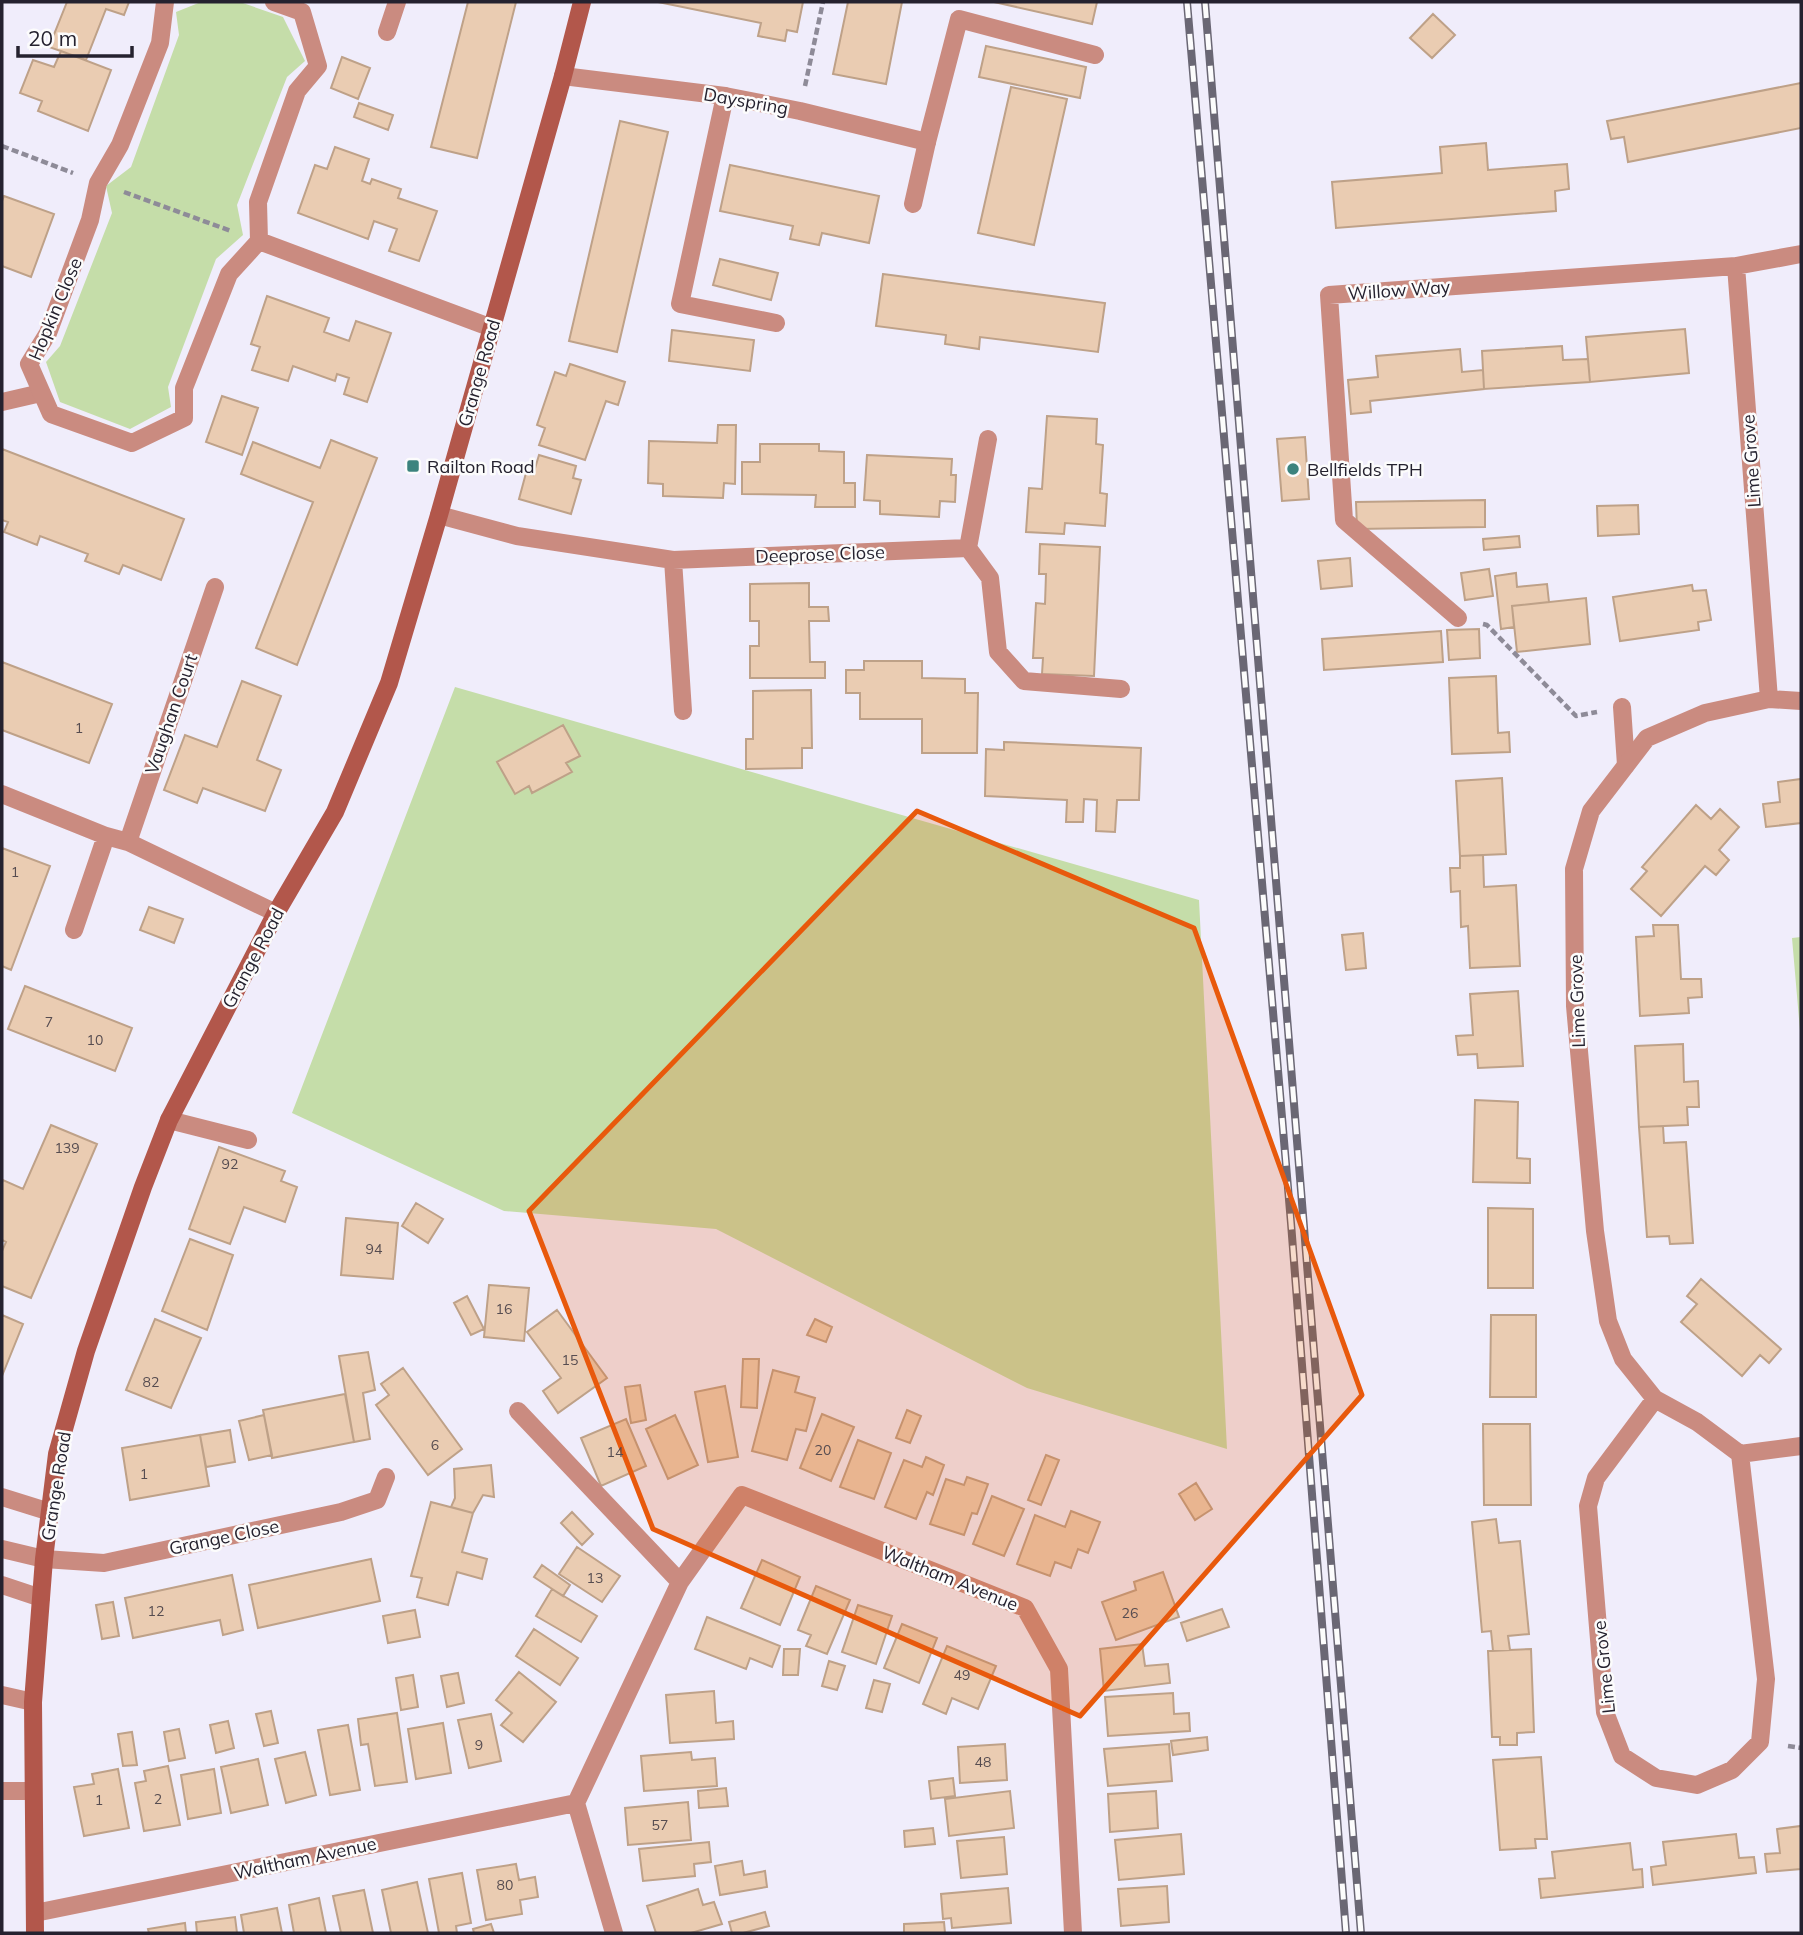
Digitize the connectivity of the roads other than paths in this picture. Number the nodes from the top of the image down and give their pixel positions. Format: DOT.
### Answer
graph roads {
  1 [pos="165,2"];
  2 [pos="274,2"];
  3 [pos="397,2"];
  4 [pos="582,2"];
  5 [pos="387,32"];
  6 [pos="1095,55"];
  7 [pos="563,76"];
  8 [pos="725,96"];
  9 [pos="927,142"];
  10 [pos="913,204"];
  11 [pos="259,241"];
  12 [pos="1801,254"];
  13 [pos="1735,266"];
  14 [pos="776,323"];
  15 [pos="492,328"];
  16 [pos="41,393"];
  17 [pos="2,402"];
  18 [pos="988,439"];
  19 [pos="439,515"];
  20 [pos="968,548"];
  21 [pos="673,560"];
  22 [pos="215,587"];
  23 [pos="1458,618"];
  24 [pos="1121,689"];
  25 [pos="1769,699"];
  26 [pos="1801,701"];
  27 [pos="1622,707"];
  28 [pos="683,711"];
  29 [pos="1626,765"];
  30 [pos="2,794"];
  31 [pos="106,836"];
  32 [pos="128,842"];
  33 [pos="276,914"];
  34 [pos="74,930"];
  35 [pos="169,1120"];
  36 [pos="248,1140"];
  37 [pos="1655,1399"];
  38 [pos="519,1411"];
  39 [pos="1801,1446"];
  40 [pos="1740,1454"];
  41 [pos="386,1476"];
  42 [pos="2,1497"];
  43 [pos="50,1512"];
  44 [pos="2,1549"];
  45 [pos="44,1559"];
  46 [pos="680,1582"];
  47 [pos="2,1584"];
  48 [pos="41,1598"];
  49 [pos="2,1695"];
  50 [pos="33,1702"];
  51 [pos="2,1791"];
  52 [pos="33,1791"];
  53 [pos="576,1802"];
  54 [pos="35,1913"];
  55 [pos="35,1933"];
  56 [pos="614,1933"];
  57 [pos="1073,1933"];
  1 -- 16 [label="street, Hopkin Close"];
  2 -- 11 [label="street"];
  3 -- 5 [label="street"];
  4 -- 7 [label="street, Grange Road"];
  6 -- 9 [label="street"];
  7 -- 8 [label="street, Dayspring"];
  7 -- 15 [label="street, Grange Road"];
  8 -- 9 [label="street, Dayspring"];
  8 -- 14 [label="street"];
  9 -- 10 [label="street"];
  11 -- 15 [label="street"];
  11 -- 16 [label="street, Hopkin Close"];
  12 -- 13 [label="street, Willow Way"];
  13 -- 23 [label="street, Willow Way"];
  13 -- 25 [label="street, Lime Grove"];
  15 -- 19 [label="street, Grange Road"];
  16 -- 17 [label="street"];
  18 -- 20 [label="street"];
  19 -- 21 [label="street, Deeprose Close"];
  19 -- 33 [label="street, Grange Road"];
  20 -- 21 [label="street, Deeprose Close"];
  20 -- 24 [label="street"];
  21 -- 28 [label="street"];
  22 -- 32 [label="street, Vaughan Court"];
  25 -- 26 [label="street, Lime Grove"];
  25 -- 29 [label="street, Lime Grove"];
  27 -- 29 [label="street"];
  29 -- 37 [label="street, Lime Grove"];
  30 -- 31 [label="street"];
  31 -- 32 [label="street"];
  31 -- 34 [label="street"];
  32 -- 33 [label="street"];
  33 -- 35 [label="street, Grange Road"];
  35 -- 36 [label="street"];
  35 -- 43 [label="street, Grange Road"];
  37 -- 40 [label="street, Lime Grove"];
  37 -- 40 [label="street, Lime Grove"];
  38 -- 46 [label="street"];
  39 -- 40 [label="street"];
  41 -- 45 [label="street, Grange Close"];
  42 -- 43 [label="street"];
  43 -- 45 [label="street, Grange Road"];
  44 -- 45 [label="street"];
  45 -- 48 [label="street, Grange Road"];
  46 -- 53 [label="street, Waltham Avenue"];
  46 -- 57 [label="street, Waltham Avenue"];
  47 -- 48 [label="street"];
  48 -- 50 [label="street, Grange Road"];
  49 -- 50 [label="street"];
  50 -- 52 [label="street, Grange Road"];
  51 -- 52 [label="street"];
  52 -- 54 [label="street, Grange Road"];
  53 -- 54 [label="street, Waltham Avenue"];
  53 -- 56 [label="street"];
  54 -- 55 [label="street, Grange Road"];
}
